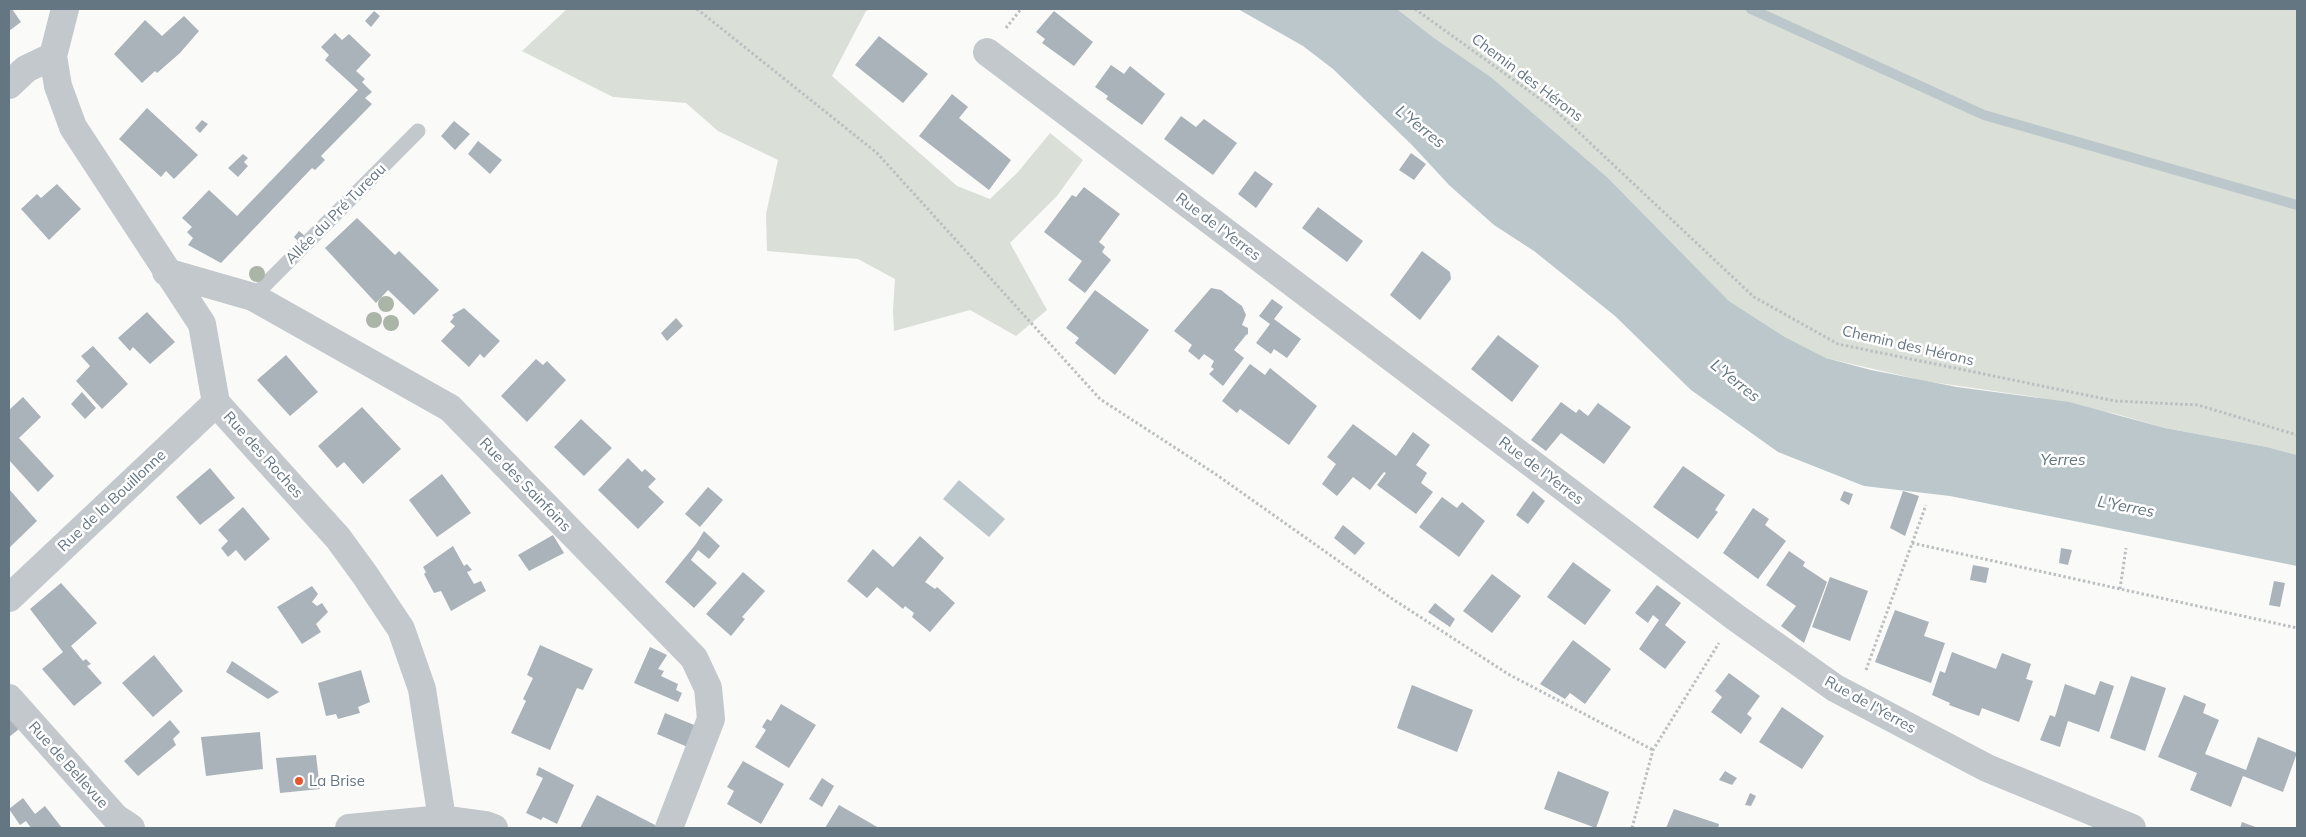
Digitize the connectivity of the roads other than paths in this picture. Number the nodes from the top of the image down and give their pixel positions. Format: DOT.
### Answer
graph roads {
  1 [pos="65,9"];
  2 [pos="987,52"];
  3 [pos="53,56"];
  4 [pos="9,85"];
  5 [pos="418,131"];
  6 [pos="166,272"];
  7 [pos="253,297"];
  8 [pos="216,403"];
  9 [pos="9,598"];
  10 [pos="9,698"];
  11 [pos="442,819"];
  12 [pos="130,828"];
  13 [pos="349,828"];
  14 [pos="494,828"];
  15 [pos="669,828"];
  16 [pos="2132,828"];
  1 -- 3 [label="street, Rue des Roches"];
  2 -- 16 [label="street, Rue de l'Yerres"];
  3 -- 4 [label="street"];
  3 -- 6 [label="street, Rue des Roches"];
  5 -- 7 [label="lane, Allée du Pré Tureau"];
  6 -- 7 [label="street, Rue des Sainfoins"];
  6 -- 8 [label="street, Rue des Roches"];
  7 -- 15 [label="street, Rue des Sainfoins"];
  8 -- 9 [label="street, Rue de la Bouillonne"];
  8 -- 11 [label="street, Rue des Roches"];
  10 -- 12 [label="street, Rue de Bellevue"];
  11 -- 13 [label="street"];
  11 -- 14 [label="street"];
}
